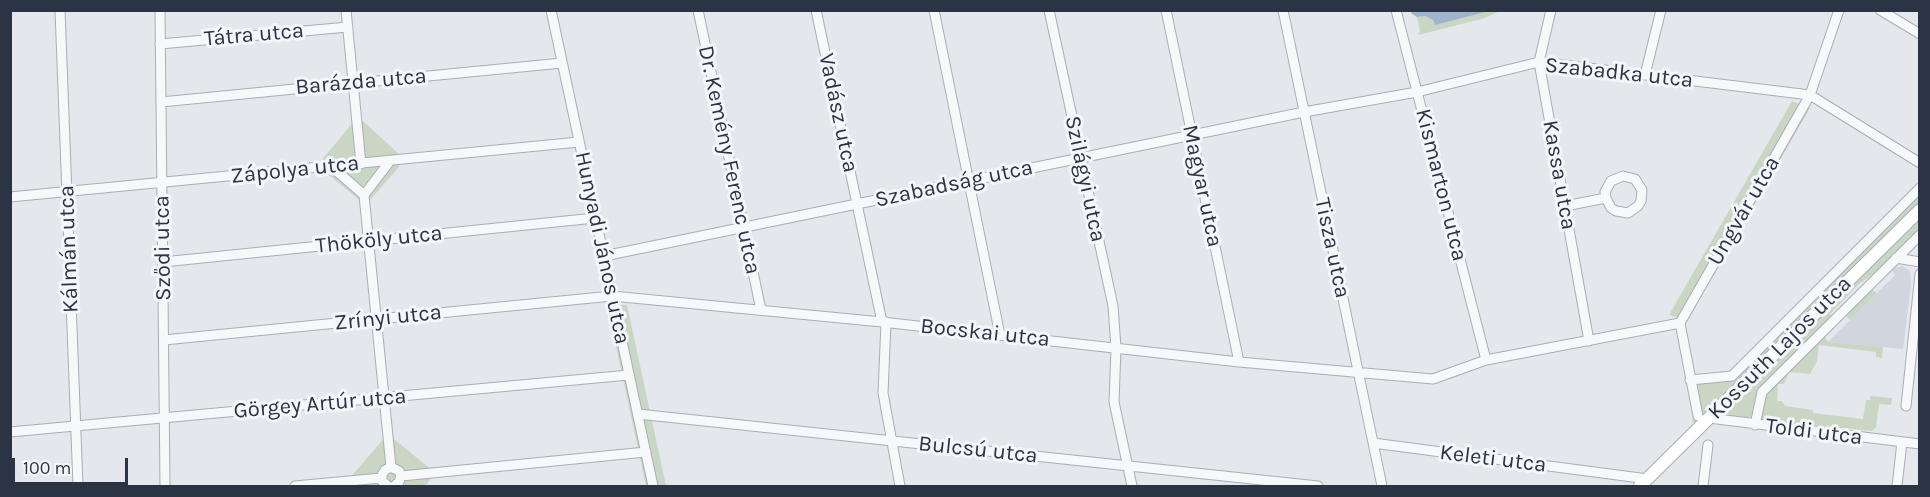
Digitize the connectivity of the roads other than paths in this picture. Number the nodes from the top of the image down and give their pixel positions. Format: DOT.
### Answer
graph roads {
  1 [pos="60,10"];
  2 [pos="160,10"];
  3 [pos="346,10"];
  4 [pos="551,10"];
  5 [pos="698,10"];
  6 [pos="816,10"];
  7 [pos="934,10"];
  8 [pos="1048,10"];
  9 [pos="1166,10"];
  10 [pos="1283,10"];
  11 [pos="1395,10"];
  12 [pos="1551,10"];
  13 [pos="1661,10"];
  14 [pos="1839,10"];
  15 [pos="1880,10"];
  16 [pos="348,27"];
  17 [pos="1920,34"];
  18 [pos="160,44"];
  19 [pos="1539,62"];
  20 [pos="562,63"];
  21 [pos="1644,75"];
  22 [pos="353,83"];
  23 [pos="1418,93"];
  24 [pos="1810,95"];
  25 [pos="161,102"];
  26 [pos="1304,112"];
  27 [pos="1192,135"];
  28 [pos="579,142"];
  29 [pos="1080,159"];
  30 [pos="390,161"];
  31 [pos="1920,163"];
  32 [pos="361,164"];
  33 [pos="331,166"];
  34 [pos="969,181"];
  35 [pos="162,183"];
  36 [pos="1920,188"];
  37 [pos="67,192"];
  38 [pos="364,195"];
  39 [pos="10,197"];
  40 [pos="1606,198"];
  41 [pos="857,204"];
  42 [pos="1565,206"];
  43 [pos="1920,210"];
  44 [pos="595,218"];
  45 [pos="744,228"];
  46 [pos="1920,235"];
  47 [pos="369,241"];
  48 [pos="604,256"];
  49 [pos="1896,258"];
  50 [pos="163,262"];
  51 [pos="1920,262"];
  52 [pos="1920,274"];
  53 [pos="612,296"];
  54 [pos="761,310"];
  55 [pos="376,319"];
  56 [pos="884,322"];
  57 [pos="1680,323"];
  58 [pos="1000,335"];
  59 [pos="164,340"];
  60 [pos="1589,340"];
  61 [pos="1116,348"];
  62 [pos="1486,360"];
  63 [pos="1239,362"];
  64 [pos="1358,373"];
  65 [pos="629,375"];
  66 [pos="1690,380"];
  67 [pos="384,398"];
  68 [pos="1906,406"];
  69 [pos="638,414"];
  70 [pos="1704,417"];
  71 [pos="165,418"];
  72 [pos="1755,425"];
  73 [pos="76,426"];
  74 [pos="10,432"];
  75 [pos="891,441"];
  76 [pos="1902,442"];
  77 [pos="1373,443"];
  78 [pos="1920,444"];
  79 [pos="1708,445"];
  80 [pos="646,452"];
  81 [pos="1126,466"];
  82 [pos="391,467"];
  83 [pos="401,476"];
  84 [pos="381,478"];
  85 [pos="1644,482"];
  86 [pos="78,486"];
  87 [pos="165,486"];
  88 [pos="295,486"];
  89 [pos="388,486"];
  90 [pos="394,486"];
  91 [pos="653,486"];
  92 [pos="900,486"];
  93 [pos="1132,486"];
  94 [pos="1318,486"];
  95 [pos="1382,486"];
  96 [pos="1703,486"];
  97 [pos="1897,486"];
  1 -- 37 [label="street, Kálmán utca"];
  2 -- 18 [label="street, Sződi utca"];
  3 -- 16 [label="street"];
  4 -- 20 [label="street, Hunyadi János utca"];
  5 -- 45 [label="street, Dr. Kemény Ferenc utca"];
  6 -- 41 [label="street, Vadász utca"];
  7 -- 34 [label="street"];
  8 -- 29 [label="street, Szilágyi utca"];
  9 -- 27 [label="street, Magyar utca"];
  10 -- 26 [label="street, Tisza utca"];
  11 -- 23 [label="street, Kismarton utca"];
  12 -- 19 [label="street, Kassa utca"];
  13 -- 21 [label="street"];
  14 -- 24 [label="street, Ungvár utca"];
  15 -- 17 [label="street"];
  16 -- 18 [label="street, Tátra utca"];
  16 -- 22 [label="street"];
  18 -- 25 [label="street, Sződi utca"];
  19 -- 21 [label="street, Szabadka utca"];
  19 -- 23 [label="street, Szabadka utca"];
  19 -- 42 [label="street, Kassa utca"];
  20 -- 22 [label="street, Barázda utca"];
  20 -- 28 [label="street, Hunyadi János utca"];
  21 -- 24 [label="street, Szabadka utca"];
  22 -- 25 [label="street, Barázda utca"];
  22 -- 32 [label="street"];
  23 -- 26 [label="street, Szabadka utca"];
  23 -- 62 [label="street, Kismarton utca"];
  24 -- 31 [label="street, Szabadka utca"];
  24 -- 57 [label="street, Ungvár utca"];
  25 -- 35 [label="street, Sződi utca"];
  26 -- 27 [label="street, Szabadság utca"];
  26 -- 64 [label="street, Tisza utca"];
  27 -- 29 [label="street, Szabadság utca"];
  27 -- 63 [label="street, Magyar utca"];
  28 -- 30 [label="street, Zápolya utca"];
  28 -- 44 [label="street, Hunyadi János utca"];
  29 -- 34 [label="street, Szabadság utca"];
  29 -- 61 [label="street, Szilágyi utca"];
  30 -- 32 [label="street, Zápolya utca"];
  30 -- 38 [label="street"];
  32 -- 33 [label="street, Zápolya utca"];
  33 -- 35 [label="street, Zápolya utca"];
  33 -- 38 [label="street"];
  34 -- 41 [label="street, Szabadság utca"];
  34 -- 58 [label="street"];
  35 -- 37 [label="street, Zápolya utca"];
  35 -- 50 [label="street, Sződi utca"];
  36 -- 66 [label="street, Kossuth Lajos utca"];
  37 -- 39 [label="street, Zápolya utca"];
  37 -- 73 [label="street, Kálmán utca"];
  38 -- 47 [label="street"];
  40 -- 40 [label="street"];
  40 -- 42 [label="street"];
  41 -- 45 [label="street, Szabadság utca"];
  41 -- 56 [label="street, Vadász utca"];
  42 -- 60 [label="street, Kassa utca"];
  43 -- 70 [label="street, Kossuth Lajos utca"];
  44 -- 47 [label="street, Thököly utca"];
  44 -- 48 [label="street, Hunyadi János utca"];
  45 -- 48 [label="street, Szabadság utca"];
  45 -- 54 [label="street, Dr. Kemény Ferenc utca"];
  46 -- 49 [label="street"];
  47 -- 50 [label="street, Thököly utca"];
  47 -- 55 [label="street"];
  48 -- 53 [label="street, Hunyadi János utca"];
  49 -- 51 [label="street"];
  49 -- 72 [label="street"];
  50 -- 59 [label="street, Sződi utca"];
  52 -- 68 [label="street"];
  53 -- 54 [label="street, Bocskai utca"];
  53 -- 55 [label="street, Zrínyi utca"];
  53 -- 65 [label="street, Hunyadi János utca"];
  54 -- 56 [label="street, Bocskai utca"];
  55 -- 59 [label="street, Zrínyi utca"];
  55 -- 67 [label="street"];
  56 -- 58 [label="street, Bocskai utca"];
  56 -- 75 [label="street, Vadász utca"];
  57 -- 60 [label="street, Bocskai utca"];
  57 -- 66 [label="street"];
  58 -- 61 [label="street, Bocskai utca"];
  59 -- 71 [label="street, Sződi utca"];
  60 -- 62 [label="street, Bocskai utca"];
  61 -- 63 [label="street, Bocskai utca"];
  61 -- 81 [label="street, Szilágyi utca"];
  62 -- 64 [label="street, Bocskai utca"];
  63 -- 64 [label="street, Bocskai utca"];
  64 -- 77 [label="street, Tisza utca"];
  65 -- 67 [label="street, Görgey Artúr utca"];
  65 -- 69 [label="street, Hunyadi János utca"];
  66 -- 70 [label="street"];
  67 -- 71 [label="street, Görgey Artúr utca"];
  67 -- 82 [label="street"];
  69 -- 75 [label="street, Bulcsú utca"];
  69 -- 80 [label="street, Hunyadi János utca"];
  70 -- 72 [label="street, Toldi utca"];
  70 -- 85 [label="street, Kossuth Lajos utca"];
  71 -- 73 [label="street, Görgey Artúr utca"];
  71 -- 87 [label="street, Sződi utca"];
  72 -- 76 [label="street, Toldi utca"];
  73 -- 74 [label="street, Görgey Artúr utca"];
  73 -- 86 [label="street, Kálmán utca"];
  75 -- 81 [label="street, Bulcsú utca"];
  75 -- 92 [label="street, Vadász utca"];
  76 -- 78 [label="street, Toldi utca"];
  76 -- 97 [label="street"];
  77 -- 85 [label="street, Keleti utca"];
  77 -- 95 [label="street, Tisza utca"];
  79 -- 96 [label="street"];
  80 -- 83 [label="street"];
  80 -- 91 [label="street, Hunyadi János utca"];
  81 -- 93 [label="street, Szilágyi utca"];
  81 -- 94 [label="street, Bulcsú utca"];
  82 -- 83 [label="street"];
  82 -- 84 [label="street"];
  83 -- 90 [label="street"];
  84 -- 88 [label="street"];
  84 -- 89 [label="street"];
}
